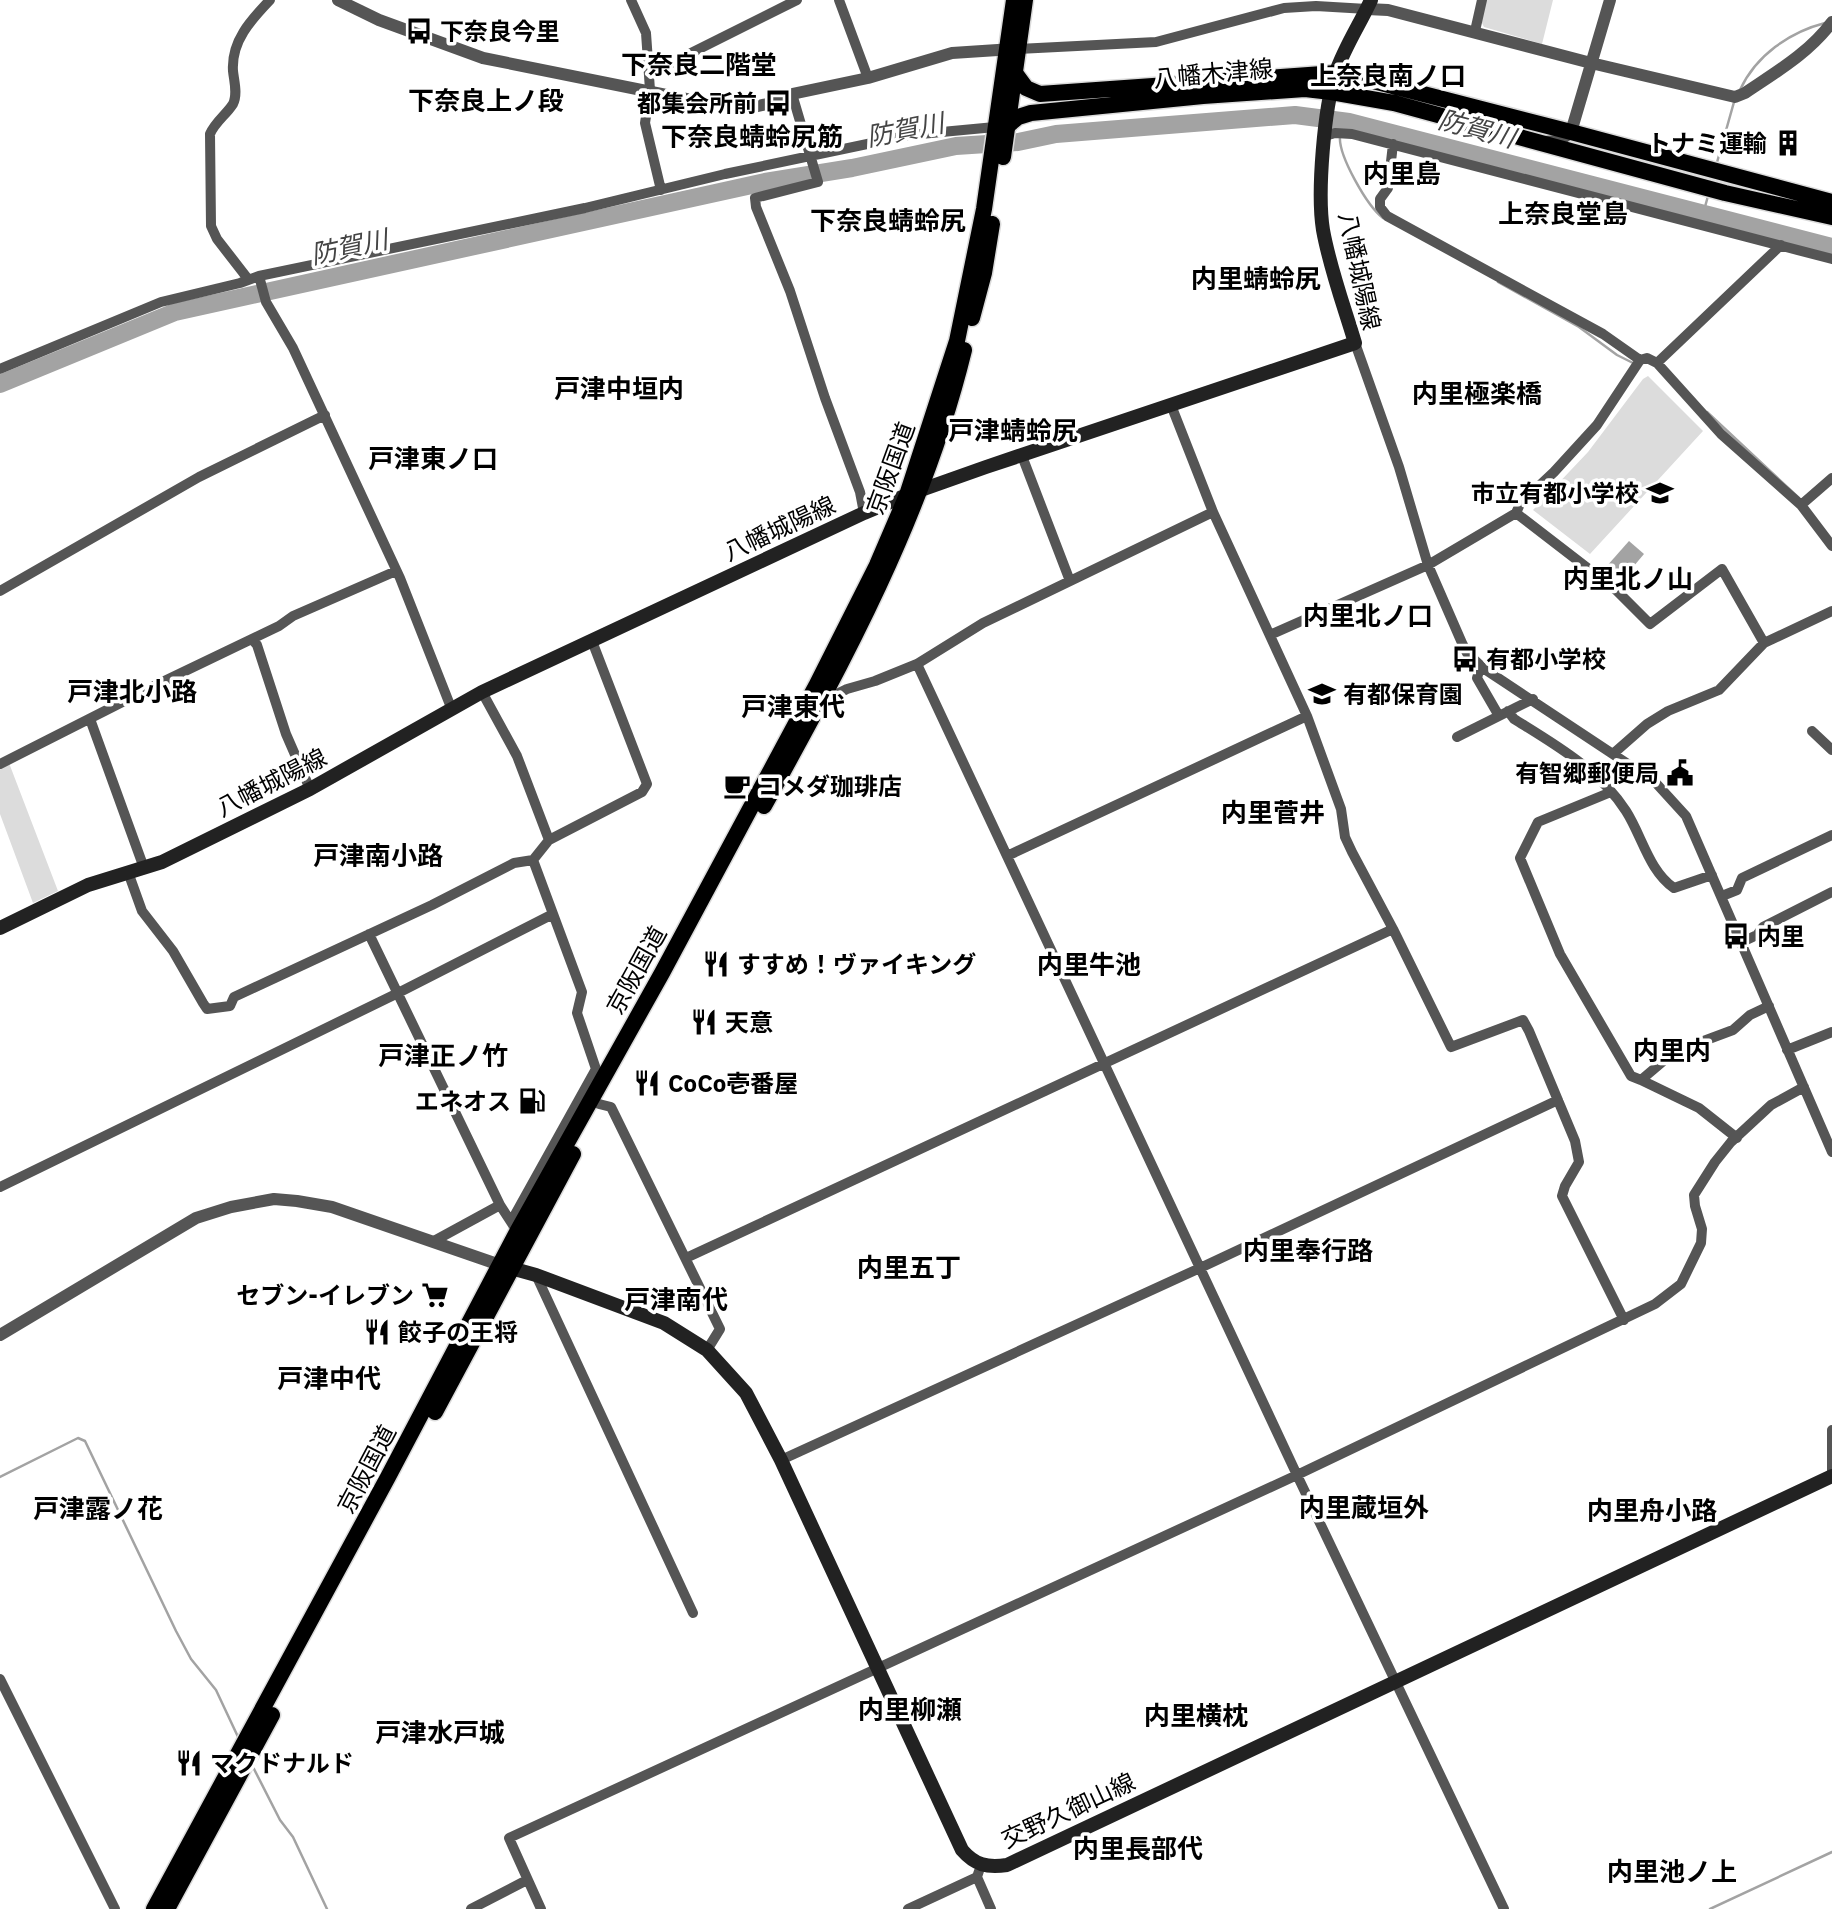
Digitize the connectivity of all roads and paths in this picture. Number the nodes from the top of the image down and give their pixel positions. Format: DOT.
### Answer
graph roads {
  1 [pos="270,0"];
  2 [pos="338,0"];
  3 [pos="631,0"];
  4 [pos="797,0"];
  5 [pos="839,0"];
  6 [pos="1014,0"];
  7 [pos="1025,0"];
  8 [pos="1482,0"];
  9 [pos="1610,0"];
  10 [pos="1369,4"];
  11 [pos="1832,22"];
  12 [pos="1475,31"];
  13 [pos="1013,49"];
  14 [pos="1591,63"];
  15 [pos="1015,73"];
  16 [pos="1336,73"];
  17 [pos="649,74"];
  18 [pos="868,78"];
  19 [pos="649,90"];
  20 [pos="792,94"];
  21 [pos="1330,99"];
  22 [pos="1001,129"];
  23 [pos="1571,132"];
  24 [pos="1325,136"];
  25 [pos="1540,143"];
  26 [pos="1393,144"];
  27 [pos="812,156"];
  28 [pos="661,190"];
  29 [pos="1832,202"];
  30 [pos="1832,217"];
  31 [pos="1782,245"];
  32 [pos="1832,259"];
  33 [pos="256,279"];
  34 [pos="1355,343"];
  35 [pos="1640,360"];
  36 [pos="1657,363"];
  37 [pos="0,369"];
  38 [pos="1171,405"];
  39 [pos="325,415"];
  40 [pos="1022,456"];
  41 [pos="1832,478"];
  42 [pos="914,493"];
  43 [pos="1801,505"];
  44 [pos="1213,512"];
  45 [pos="864,513"];
  46 [pos="1516,513"];
  47 [pos="1832,546"];
  48 [pos="1427,565"];
  49 [pos="396,571"];
  50 [pos="1070,582"];
  51 [pos="0,591"];
  52 [pos="1832,611"];
  53 [pos="1270,635"];
  54 [pos="252,639"];
  55 [pos="592,641"];
  56 [pos="1764,643"];
  57 [pos="917,664"];
  58 [pos="1483,667"];
  59 [pos="827,691"];
  60 [pos="482,692"];
  61 [pos="1533,699"];
  62 [pos="452,710"];
  63 [pos="1503,713"];
  64 [pos="1307,716"];
  65 [pos="90,719"];
  66 [pos="1812,731"];
  67 [pos="1457,737"];
  68 [pos="1832,750"];
  69 [pos="1614,753"];
  70 [pos="0,764"];
  71 [pos="310,789"];
  72 [pos="1611,792"];
  73 [pos="1832,835"];
  74 [pos="549,840"];
  75 [pos="1007,856"];
  76 [pos="533,860"];
  77 [pos="144,868"];
  78 [pos="128,872"];
  79 [pos="1712,875"];
  80 [pos="1832,892"];
  81 [pos="1722,896"];
  82 [pos="553,914"];
  83 [pos="0,928"];
  84 [pos="1393,929"];
  85 [pos="369,934"];
  86 [pos="1742,942"];
  87 [pos="398,993"];
  88 [pos="1769,1006"];
  89 [pos="1832,1032"];
  90 [pos="1787,1050"];
  91 [pos="1104,1063"];
  92 [pos="1641,1080"];
  93 [pos="1804,1087"];
  94 [pos="1558,1100"];
  95 [pos="599,1104"];
  96 [pos="1832,1118"];
  97 [pos="1819,1122"];
  98 [pos="1737,1138"];
  99 [pos="1832,1152"];
  100 [pos="0,1187"];
  101 [pos="500,1205"];
  102 [pos="514,1227"];
  103 [pos="434,1241"];
  104 [pos="686,1258"];
  105 [pos="506,1267"];
  106 [pos="1200,1268"];
  107 [pos="536,1275"];
  108 [pos="1624,1320"];
  109 [pos="0,1335"];
  110 [pos="707,1350"];
  111 [pos="1832,1430"];
  112 [pos="781,1460"];
  113 [pos="1297,1475"];
  114 [pos="1832,1476"];
  115 [pos="692,1613"];
  116 [pos="878,1667"];
  117 [pos="0,1679"];
  118 [pos="1394,1681"];
  119 [pos="979,1871"];
  120 [pos="527,1880"];
  121 [pos="102,1883"];
  122 [pos="115,1909"];
  123 [pos="121,1909"];
  124 [pos="154,1909"];
  125 [pos="167,1909"];
  126 [pos="471,1909"];
  127 [pos="541,1909"];
  128 [pos="908,1909"];
  129 [pos="991,1909"];
  130 [pos="1504,1909"];
  1 -- 33 [label="street"];
  2 -- 19 [label="street"];
  3 -- 17 [label="street"];
  4 -- 17 [label="street"];
  5 -- 18 [label="street"];
  6 -- 13 [label="main road, 京阪国道"];
  7 -- 13 [label="main road, 京阪国道"];
  8 -- 12 [label="street"];
  9 -- 14 [label="street"];
  10 -- 12 [label="street"];
  10 -- 13 [label="street"];
  10 -- 16 [label="main road, 八幡城陽線"];
  11 -- 14 [label="street"];
  12 -- 14 [label="street"];
  13 -- 15 [label="main road, 京阪国道"];
  13 -- 18 [label="street"];
  13 -- 22 [label="main road, 京阪国道"];
  14 -- 23 [label="street"];
  15 -- 16 [label="main road, 八幡木津線"];
  15 -- 22 [label="main road, 京阪国道"];
  16 -- 21 [label="main road, 八幡城陽線"];
  16 -- 23 [label="main road, 八幡木津線"];
  17 -- 19 [label="street"];
  18 -- 20 [label="street"];
  19 -- 20 [label="street"];
  19 -- 28 [label="street"];
  20 -- 27 [label="street"];
  21 -- 22 [label="main road, 八幡木津線"];
  21 -- 24 [label="main road, 八幡城陽線"];
  21 -- 25 [label="main road, 八幡木津線"];
  22 -- 27 [label="street"];
  22 -- 42 [label="main road, 京阪国道"];
  23 -- 25 [label="street"];
  23 -- 29 [label="main road, 八幡木津線"];
  24 -- 26 [label="street"];
  24 -- 34 [label="main road, 八幡城陽線"];
  25 -- 30 [label="main road, 八幡木津線"];
  26 -- 31 [label="street"];
  26 -- 35 [label="street"];
  27 -- 28 [label="street"];
  27 -- 45 [label="street"];
  28 -- 33 [label="street"];
  31 -- 32 [label="street"];
  31 -- 36 [label="street"];
  33 -- 37 [label="street"];
  33 -- 39 [label="street"];
  34 -- 38 [label="main road, 八幡城陽線"];
  34 -- 48 [label="street"];
  35 -- 36 [label="street"];
  35 -- 46 [label="street"];
  36 -- 43 [label="street"];
  38 -- 40 [label="main road, 八幡城陽線"];
  38 -- 44 [label="street"];
  39 -- 49 [label="street"];
  39 -- 51 [label="street"];
  40 -- 42 [label="main road, 八幡城陽線"];
  40 -- 50 [label="street"];
  41 -- 43 [label="street"];
  42 -- 45 [label="main road, 八幡城陽線"];
  42 -- 59 [label="main road, 京阪国道"];
  42 -- 102 [label="main road, 京阪国道"];
  43 -- 47 [label="street"];
  44 -- 50 [label="street"];
  44 -- 53 [label="street"];
  45 -- 55 [label="main road, 八幡城陽線"];
  46 -- 48 [label="street"];
  46 -- 56 [label="street"];
  48 -- 53 [label="street"];
  48 -- 58 [label="street"];
  49 -- 54 [label="street"];
  49 -- 62 [label="street"];
  50 -- 57 [label="street"];
  52 -- 56 [label="street"];
  53 -- 64 [label="street"];
  54 -- 65 [label="street"];
  54 -- 71 [label="street"];
  55 -- 60 [label="main road, 八幡城陽線"];
  55 -- 74 [label="street"];
  56 -- 69 [label="street"];
  57 -- 59 [label="street"];
  57 -- 75 [label="street"];
  58 -- 61 [label="street"];
  58 -- 63 [label="street"];
  59 -- 95 [label="main road, 京阪国道"];
  60 -- 62 [label="main road, 八幡城陽線"];
  60 -- 74 [label="street"];
  61 -- 63 [label="street"];
  61 -- 69 [label="street"];
  62 -- 71 [label="main road, 八幡城陽線"];
  63 -- 67 [label="street"];
  63 -- 72 [label="street"];
  64 -- 75 [label="street"];
  64 -- 84 [label="street"];
  65 -- 70 [label="street"];
  65 -- 77 [label="street"];
  66 -- 68 [label="street"];
  69 -- 79 [label="street"];
  71 -- 77 [label="main road, 八幡城陽線"];
  72 -- 79 [label="street"];
  72 -- 92 [label="street"];
  73 -- 81 [label="street"];
  74 -- 76 [label="street"];
  75 -- 91 [label="street"];
  76 -- 82 [label="street"];
  76 -- 85 [label="street"];
  77 -- 78 [label="main road, 八幡城陽線"];
  78 -- 83 [label="main road, 八幡城陽線"];
  78 -- 85 [label="street"];
  79 -- 81 [label="street"];
  80 -- 86 [label="street"];
  81 -- 86 [label="street"];
  82 -- 87 [label="street"];
  82 -- 102 [label="street"];
  84 -- 91 [label="street"];
  84 -- 94 [label="street"];
  85 -- 87 [label="street"];
  86 -- 88 [label="street"];
  87 -- 100 [label="street"];
  87 -- 101 [label="street"];
  88 -- 90 [label="street"];
  88 -- 92 [label="street"];
  89 -- 90 [label="street"];
  90 -- 93 [label="street"];
  91 -- 104 [label="street"];
  91 -- 106 [label="street"];
  92 -- 98 [label="street"];
  93 -- 97 [label="street"];
  93 -- 98 [label="street"];
  94 -- 106 [label="street"];
  94 -- 108 [label="street"];
  95 -- 104 [label="street"];
  95 -- 105 [label="main road, 京阪国道"];
  96 -- 97 [label="street"];
  97 -- 99 [label="street"];
  98 -- 108 [label="street"];
  101 -- 102 [label="street"];
  101 -- 103 [label="street"];
  102 -- 105 [label="main road, 京阪国道"];
  103 -- 105 [label="street"];
  103 -- 109 [label="street"];
  104 -- 110 [label="street"];
  105 -- 107 [label="main road, 交野久御山線"];
  105 -- 124 [label="main road, 京阪国道"];
  105 -- 125 [label="main road, 京阪国道"];
  106 -- 112 [label="street"];
  106 -- 113 [label="street"];
  107 -- 110 [label="main road, 交野久御山線"];
  107 -- 115 [label="street"];
  108 -- 113 [label="street"];
  110 -- 112 [label="main road, 交野久御山線"];
  111 -- 114 [label="street"];
  112 -- 116 [label="main road, 交野久御山線"];
  113 -- 116 [label="street"];
  113 -- 118 [label="street"];
  114 -- 118 [label="main road, 交野久御山線"];
  116 -- 119 [label="main road, 交野久御山線"];
  116 -- 120 [label="street"];
  117 -- 121 [label="street"];
  118 -- 119 [label="main road, 交野久御山線"];
  118 -- 130 [label="street"];
  119 -- 128 [label="street"];
  119 -- 129 [label="street"];
  120 -- 126 [label="street"];
  120 -- 127 [label="street"];
  121 -- 122 [label="street"];
  121 -- 123 [label="street"];
}
